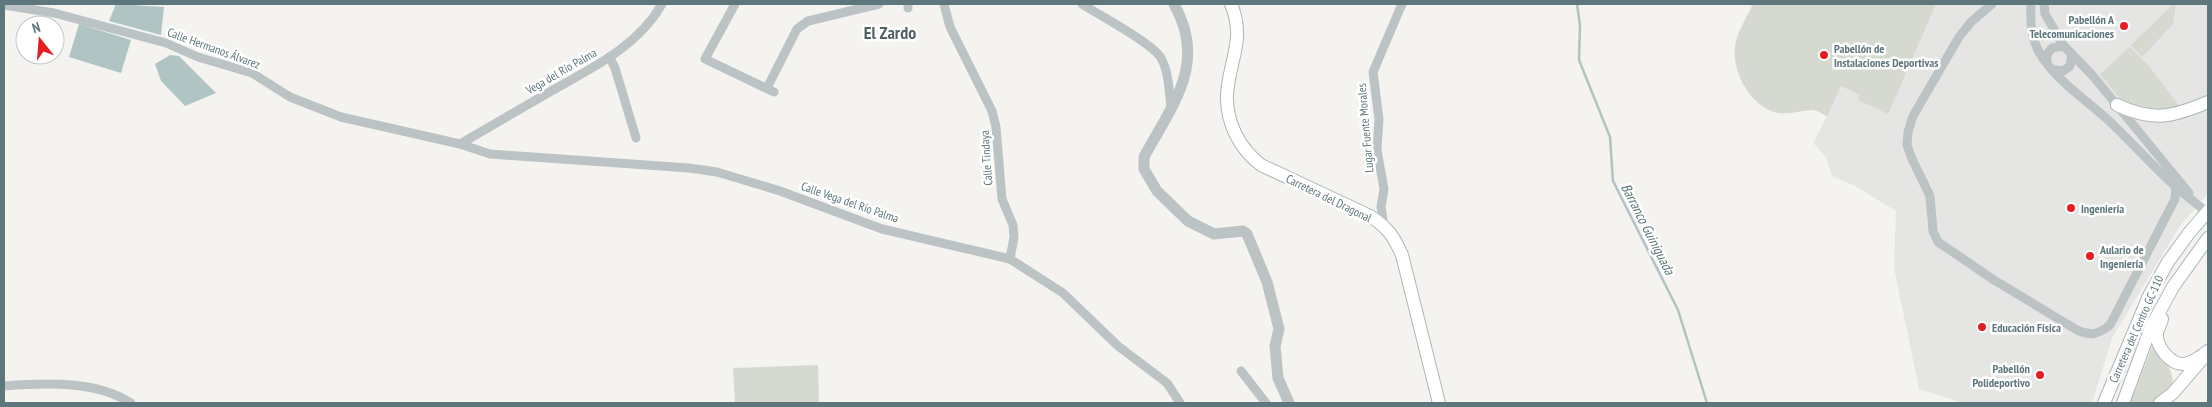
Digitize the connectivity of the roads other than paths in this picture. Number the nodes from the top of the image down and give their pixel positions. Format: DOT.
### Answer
graph roads {
  1 [pos="662,4"];
  2 [pos="735,4"];
  3 [pos="879,4"];
  4 [pos="944,4"];
  5 [pos="1082,4"];
  6 [pos="1174,4"];
  7 [pos="1231,4"];
  8 [pos="1402,4"];
  9 [pos="1992,4"];
  10 [pos="2031,4"];
  11 [pos="2044,4"];
  12 [pos="8,7"];
  13 [pos="2064,46"];
  14 [pos="2072,54"];
  15 [pos="610,58"];
  16 [pos="2047,62"];
  17 [pos="2055,70"];
  18 [pos="2208,102"];
  19 [pos="2117,105"];
  20 [pos="1171,107"];
  21 [pos="636,138"];
  22 [pos="460,144"];
  23 [pos="2176,187"];
  24 [pos="2206,210"];
  25 [pos="1384,226"];
  26 [pos="2206,240"];
  27 [pos="1010,259"];
  28 [pos="2173,287"];
  29 [pos="2208,352"];
  30 [pos="2170,359"];
  31 [pos="1241,371"];
  32 [pos="4,386"];
  33 [pos="2173,393"];
  34 [pos="131,403"];
  35 [pos="1180,403"];
  36 [pos="1266,403"];
  37 [pos="1289,403"];
  38 [pos="1439,403"];
  39 [pos="2104,403"];
  40 [pos="2123,403"];
  41 [pos="2160,403"];
  1 -- 15 [label="street, Vega del Río Palma"];
  2 -- 3 [label="street"];
  4 -- 27 [label="street, Calle Tindaya"];
  5 -- 20 [label="street"];
  6 -- 20 [label="street"];
  7 -- 25 [label="main road, Carretera del Dragonal"];
  8 -- 25 [label="street, Lugar Fuente Morales"];
  9 -- 23 [label="street"];
  10 -- 16 [label="street"];
  11 -- 13 [label="street"];
  12 -- 22 [label="street, Calle Hermanos Álvarez"];
  13 -- 14 [label="street"];
  13 -- 16 [label="street"];
  14 -- 17 [label="street"];
  14 -- 19 [label="street"];
  15 -- 21 [label="street"];
  15 -- 22 [label="street, Vega del Río Palma"];
  16 -- 17 [label="street"];
  17 -- 23 [label="street"];
  18 -- 19 [label="main road"];
  19 -- 24 [label="street"];
  20 -- 37 [label="street"];
  22 -- 27 [label="street, Calle Vega del Río Palma"];
  23 -- 24 [label="street"];
  24 -- 39 [label="main road, Carretera del Centro GC-110, bridge"];
  25 -- 38 [label="main road, Carretera del Dragonal"];
  26 -- 28 [label="main road"];
  27 -- 35 [label="street, Calle Vega del Río Palma"];
  28 -- 30 [label="main road"];
  28 -- 40 [label="main road, Carretera del Centro GC-110"];
  29 -- 30 [label="main road"];
  29 -- 33 [label="main road"];
  30 -- 33 [label="main road"];
  31 -- 36 [label="street"];
  32 -- 34 [label="street"];
  33 -- 41 [label="main road"];
}
